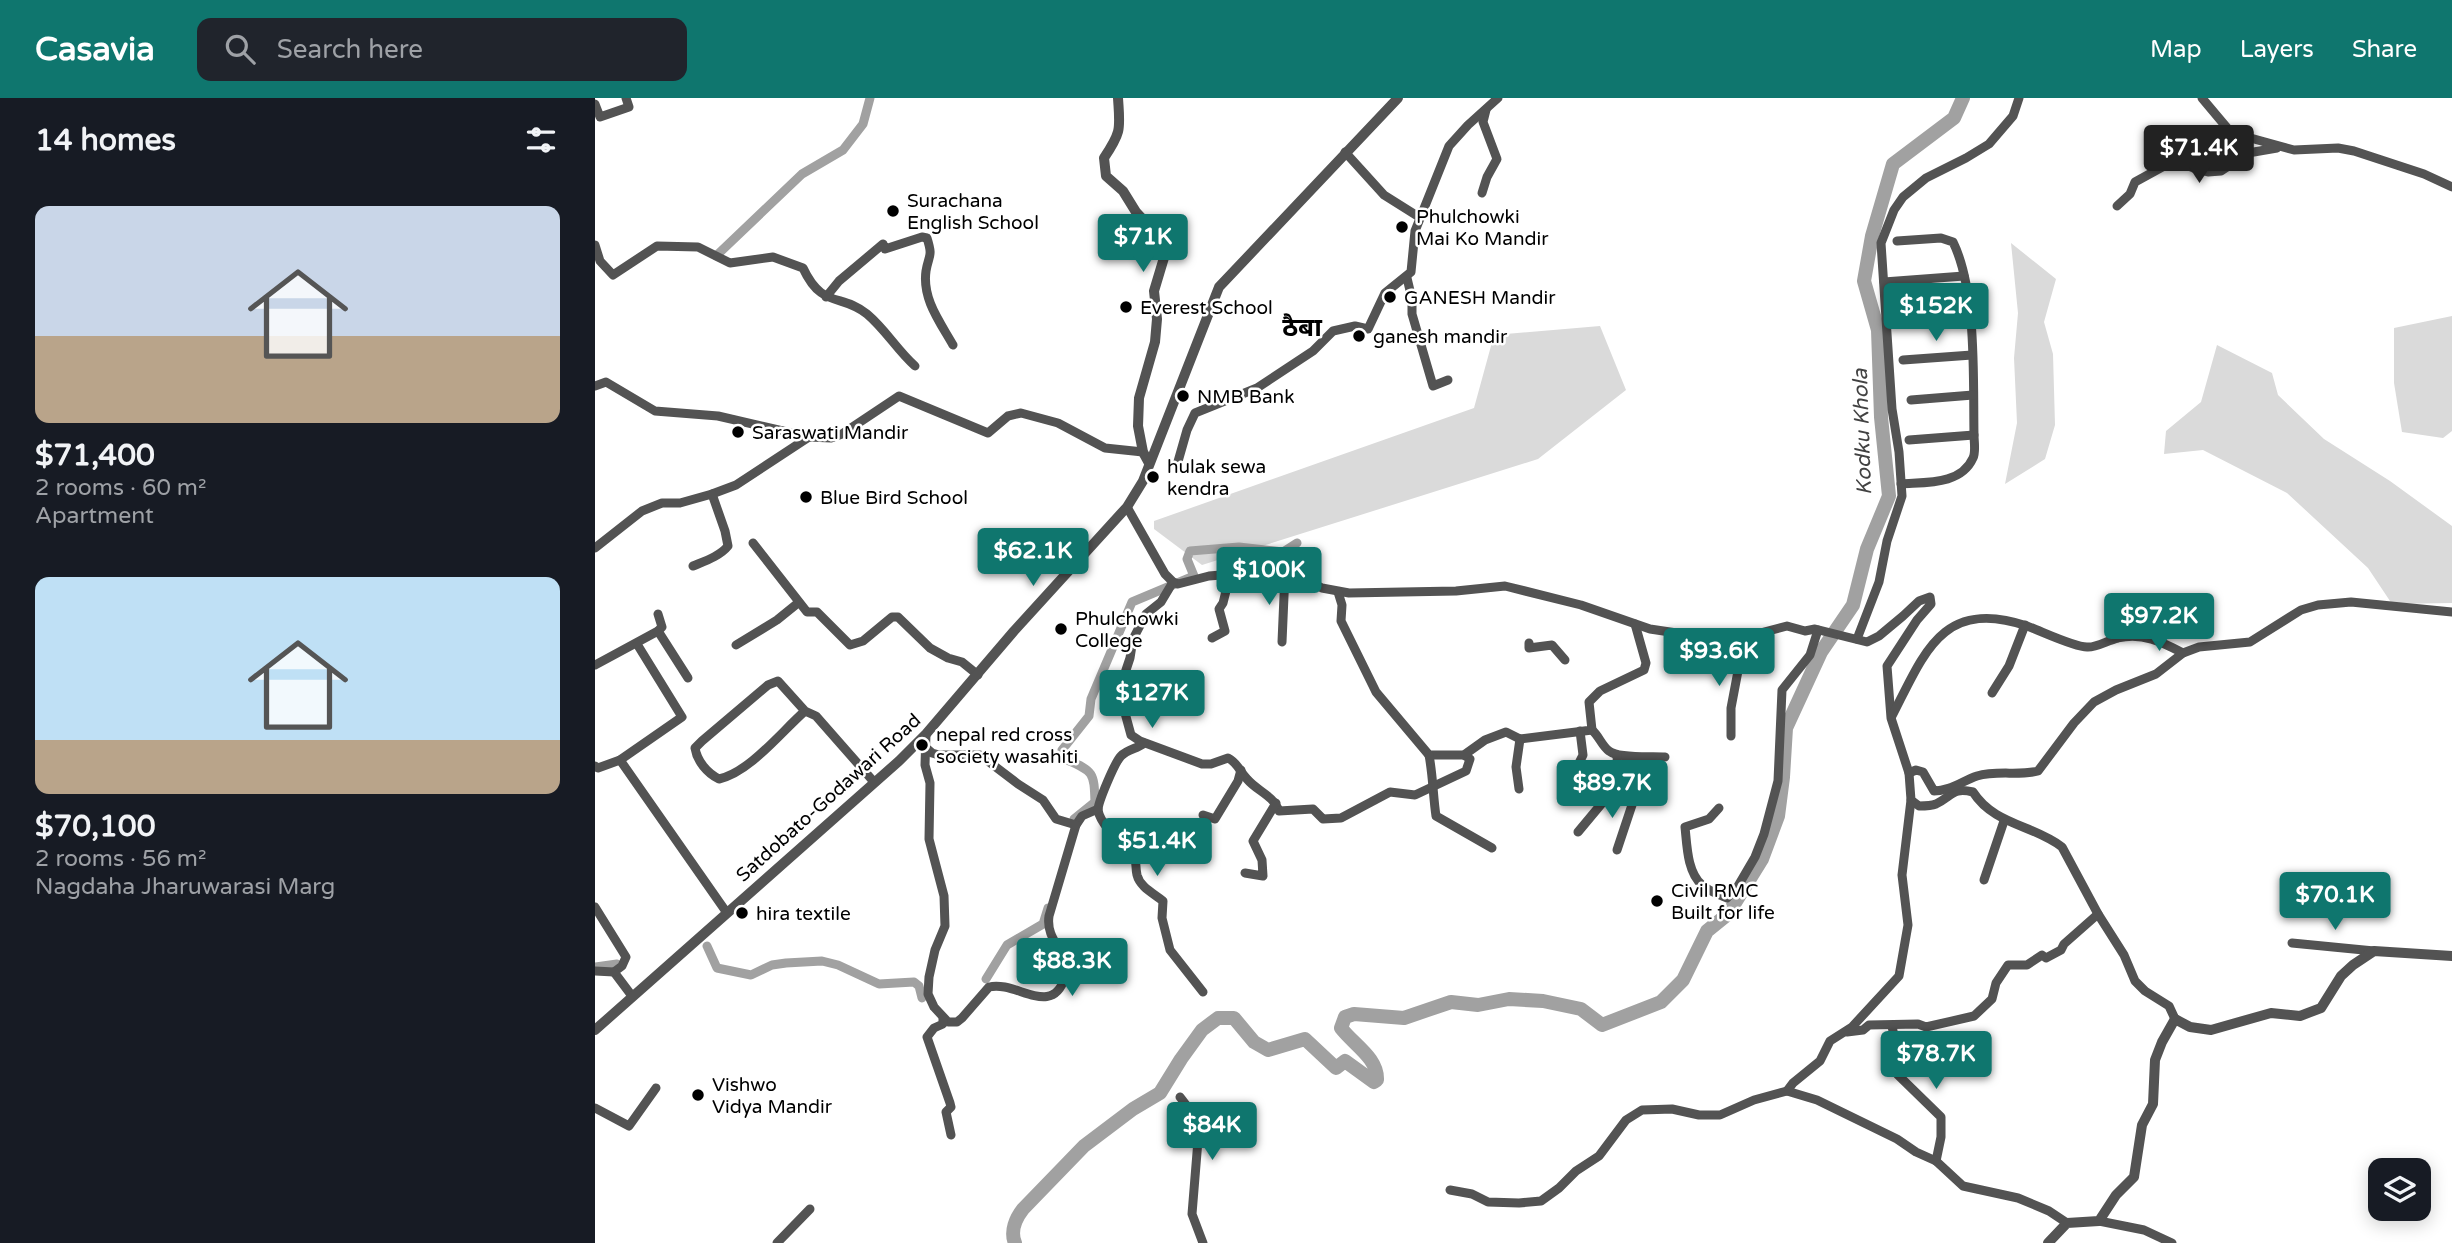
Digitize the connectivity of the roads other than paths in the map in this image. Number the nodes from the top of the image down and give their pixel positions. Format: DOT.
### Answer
graph roads {
  1 [pos="626,98"];
  2 [pos="1118,98"];
  3 [pos="1398,98"];
  4 [pos="1498,98"];
  5 [pos="2019,98"];
  6 [pos="2202,98"];
  7 [pos="595,104"];
  8 [pos="1486,110"];
  9 [pos="2283,147"];
  10 [pos="1345,152"];
  11 [pos="2452,187"];
  12 [pos="1482,193"];
  13 [pos="2117,206"];
  14 [pos="1419,217"];
  15 [pos="1897,241"];
  16 [pos="595,245"];
  17 [pos="1964,276"];
  18 [pos="1407,278"];
  19 [pos="1884,282"];
  20 [pos="825,297"];
  21 [pos="1969,313"];
  22 [pos="1906,320"];
  23 [pos="953,345"];
  24 [pos="1972,355"];
  25 [pos="1903,360"];
  26 [pos="915,366"];
  27 [pos="1448,380"];
  28 [pos="595,386"];
  29 [pos="1973,395"];
  30 [pos="1911,400"];
  31 [pos="1974,435"];
  32 [pos="809,437"];
  33 [pos="1909,440"];
  34 [pos="1143,452"];
  35 [pos="1149,463"];
  36 [pos="1177,465"];
  37 [pos="1901,484"];
  38 [pos="712,494"];
  39 [pos="1127,507"];
  40 [pos="753,543"];
  41 [pos="595,548"];
  42 [pos="693,566"];
  43 [pos="1286,573"];
  44 [pos="1230,575"];
  45 [pos="1173,582"];
  46 [pos="1338,592"];
  47 [pos="798,603"];
  48 [pos="2452,612"];
  49 [pos="658,614"];
  50 [pos="1635,624"];
  51 [pos="2025,625"];
  52 [pos="659,631"];
  53 [pos="1822,631"];
  54 [pos="1212,638"];
  55 [pos="1857,639"];
  56 [pos="1714,640"];
  57 [pos="1282,642"];
  58 [pos="1528,642"];
  59 [pos="637,644"];
  60 [pos="736,645"];
  61 [pos="2183,653"];
  62 [pos="1565,660"];
  63 [pos="595,665"];
  64 [pos="978,675"];
  65 [pos="688,678"];
  66 [pos="1992,693"];
  67 [pos="804,710"];
  68 [pos="1891,718"];
  69 [pos="1592,730"];
  70 [pos="1580,731"];
  71 [pos="926,734"];
  72 [pos="1731,736"];
  73 [pos="1520,739"];
  74 [pos="1144,743"];
  75 [pos="925,747"];
  76 [pos="1429,755"];
  77 [pos="1464,755"];
  78 [pos="1617,755"];
  79 [pos="1665,757"];
  80 [pos="620,760"];
  81 [pos="596,768"];
  82 [pos="1576,769"];
  83 [pos="1241,770"];
  84 [pos="1909,773"];
  85 [pos="874,782"];
  86 [pos="1435,788"];
  87 [pos="1519,789"];
  88 [pos="1613,790"];
  89 [pos="1911,800"];
  90 [pos="1276,803"];
  91 [pos="1719,808"];
  92 [pos="1098,809"];
  93 [pos="1203,815"];
  94 [pos="2004,821"];
  95 [pos="1076,825"];
  96 [pos="1579,832"];
  97 [pos="1493,848"];
  98 [pos="1617,850"];
  99 [pos="1244,873"];
  100 [pos="1984,880"];
  101 [pos="595,907"];
  102 [pos="727,913"];
  103 [pos="2098,914"];
  104 [pos="2292,943"];
  105 [pos="2374,951"];
  106 [pos="2452,956"];
  107 [pos="595,971"];
  108 [pos="614,972"];
  109 [pos="1202,992"];
  110 [pos="632,996"];
  111 [pos="943,1019"];
  112 [pos="2175,1019"];
  113 [pos="1892,1026"];
  114 [pos="595,1030"];
  115 [pos="1845,1032"];
  116 [pos="656,1088"];
  117 [pos="1787,1091"];
  118 [pos="1180,1097"];
  119 [pos="595,1108"];
  120 [pos="951,1135"];
  121 [pos="1936,1161"];
  122 [pos="1450,1190"];
  123 [pos="810,1209"];
  124 [pos="2099,1221"];
  125 [pos="2067,1223"];
  126 [pos="777,1243"];
  127 [pos="1203,1243"];
  128 [pos="2047,1243"];
  129 [pos="2172,1243"];
  1 -- 7 [label="street"];
  2 -- 34 [label="street"];
  3 -- 10 [label="street, Satdobato-Godawari Road"];
  4 -- 8 [label="street"];
  5 -- 19 [label="street"];
  6 -- 9 [label="street"];
  8 -- 12 [label="street"];
  8 -- 14 [label="street"];
  9 -- 11 [label="street"];
  9 -- 13 [label="street"];
  10 -- 14 [label="street"];
  10 -- 35 [label="street, Satdobato-Godawari Road"];
  14 -- 18 [label="street"];
  15 -- 17 [label="street"];
  16 -- 20 [label="street"];
  17 -- 19 [label="street"];
  17 -- 21 [label="street"];
  18 -- 27 [label="street"];
  18 -- 36 [label="street"];
  19 -- 37 [label="street"];
  20 -- 23 [label="street"];
  20 -- 26 [label="street"];
  21 -- 22 [label="street"];
  21 -- 24 [label="street"];
  24 -- 25 [label="street"];
  24 -- 29 [label="street"];
  28 -- 32 [label="street"];
  29 -- 30 [label="street"];
  29 -- 31 [label="street"];
  31 -- 33 [label="street"];
  31 -- 37 [label="street"];
  32 -- 34 [label="street"];
  32 -- 38 [label="street"];
  34 -- 35 [label="street"];
  35 -- 39 [label="street, Satdobato-Godawari Road"];
  37 -- 55 [label="street"];
  38 -- 41 [label="street"];
  38 -- 42 [label="street"];
  39 -- 45 [label="street"];
  39 -- 64 [label="street, Satdobato-Godawari Road"];
  40 -- 47 [label="street"];
  43 -- 44 [label="street"];
  43 -- 46 [label="street"];
  43 -- 57 [label="street"];
  44 -- 45 [label="street"];
  44 -- 54 [label="street"];
  45 -- 74 [label="street"];
  46 -- 50 [label="street"];
  46 -- 76 [label="street"];
  47 -- 60 [label="street"];
  47 -- 64 [label="street"];
  48 -- 61 [label="street"];
  49 -- 52 [label="street"];
  50 -- 56 [label="street"];
  50 -- 69 [label="street"];
  51 -- 61 [label="street"];
  51 -- 66 [label="street"];
  51 -- 68 [label="street"];
  52 -- 59 [label="street"];
  52 -- 65 [label="street"];
  53 -- 55 [label="street"];
  53 -- 56 [label="street"];
  53 -- 91 [label="street"];
  55 -- 68 [label="street"];
  56 -- 72 [label="street"];
  58 -- 62 [label="street"];
  59 -- 63 [label="street"];
  59 -- 80 [label="street"];
  61 -- 84 [label="street"];
  64 -- 71 [label="street, Satdobato-Godawari Road"];
  67 -- 67 [label="street"];
  67 -- 85 [label="street"];
  68 -- 84 [label="street"];
  69 -- 70 [label="street"];
  69 -- 78 [label="street"];
  70 -- 73 [label="street"];
  70 -- 82 [label="street"];
  71 -- 75 [label="street"];
  71 -- 85 [label="street, Satdobato-Godawari Road"];
  73 -- 77 [label="street"];
  73 -- 87 [label="street"];
  74 -- 83 [label="street"];
  74 -- 92 [label="street"];
  75 -- 95 [label="street"];
  75 -- 111 [label="street"];
  76 -- 77 [label="street"];
  76 -- 86 [label="street"];
  77 -- 86 [label="street"];
  78 -- 79 [label="street"];
  78 -- 88 [label="street"];
  80 -- 81 [label="street"];
  80 -- 102 [label="street"];
  83 -- 90 [label="street"];
  83 -- 93 [label="street"];
  84 -- 89 [label="street"];
  85 -- 102 [label="street, Satdobato-Godawari Road"];
  86 -- 90 [label="street"];
  86 -- 97 [label="street"];
  88 -- 96 [label="street"];
  88 -- 98 [label="street"];
  89 -- 94 [label="street"];
  89 -- 115 [label="street"];
  90 -- 99 [label="street"];
  92 -- 95 [label="street"];
  92 -- 109 [label="street"];
  94 -- 100 [label="street"];
  94 -- 103 [label="street"];
  95 -- 111 [label="street"];
  101 -- 108 [label="street"];
  102 -- 110 [label="street, Satdobato-Godawari Road"];
  103 -- 112 [label="street"];
  103 -- 113 [label="street"];
  104 -- 105 [label="street"];
  105 -- 106 [label="street"];
  105 -- 112 [label="street"];
  107 -- 108 [label="street"];
  108 -- 110 [label="street"];
  110 -- 114 [label="street, Satdobato-Godawari Road"];
  111 -- 120 [label="street"];
  112 -- 124 [label="street"];
  113 -- 115 [label="street"];
  113 -- 121 [label="street"];
  115 -- 117 [label="street"];
  116 -- 119 [label="street"];
  117 -- 121 [label="street"];
  117 -- 122 [label="street"];
  118 -- 127 [label="street"];
  121 -- 125 [label="street"];
  123 -- 126 [label="street"];
  124 -- 125 [label="street"];
  124 -- 129 [label="street"];
  125 -- 128 [label="street"];
}
